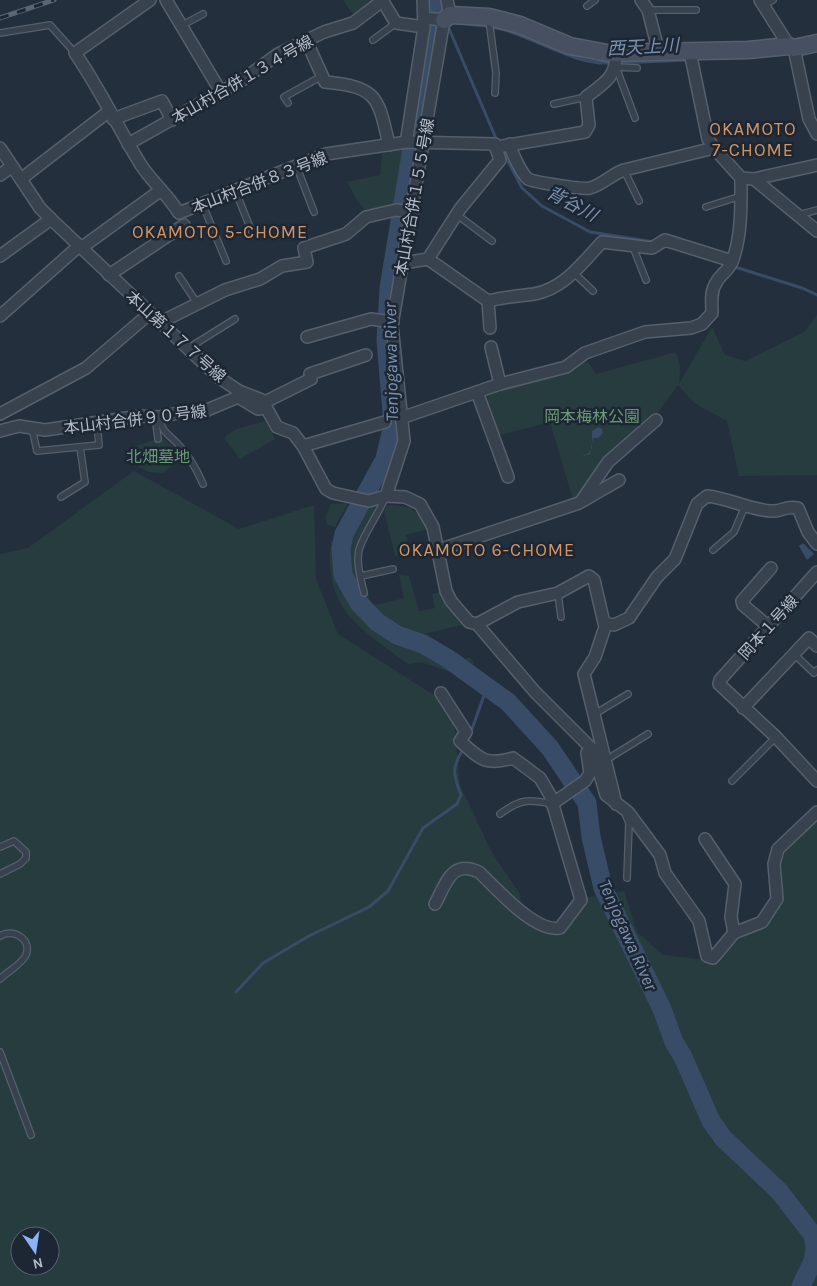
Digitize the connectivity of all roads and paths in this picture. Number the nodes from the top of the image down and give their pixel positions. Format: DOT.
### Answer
graph roads {
  1 [pos="150,0"];
  2 [pos="166,0"];
  3 [pos="423,0"];
  4 [pos="596,0"];
  5 [pos="642,0"];
  6 [pos="382,1"];
  7 [pos="765,2"];
  8 [pos="587,6"];
  9 [pos="648,10"];
  10 [pos="696,10"];
  11 [pos="447,12"];
  12 [pos="203,14"];
  13 [pos="396,23"];
  14 [pos="424,23"];
  15 [pos="490,25"];
  16 [pos="181,26"];
  17 [pos="0,32"];
  18 [pos="306,40"];
  19 [pos="373,40"];
  20 [pos="817,43"];
  21 [pos="793,52"];
  22 [pos="74,53"];
  23 [pos="659,53"];
  24 [pos="691,58"];
  25 [pos="616,60"];
  26 [pos="637,68"];
  27 [pos="322,76"];
  28 [pos="221,92"];
  29 [pos="495,93"];
  30 [pos="586,97"];
  31 [pos="288,103"];
  32 [pos="554,104"];
  33 [pos="111,115"];
  34 [pos="635,118"];
  35 [pos="172,120"];
  36 [pos="817,134"];
  37 [pos="407,140"];
  38 [pos="424,142"];
  39 [pos="128,144"];
  40 [pos="389,145"];
  41 [pos="510,146"];
  42 [pos="0,148"];
  43 [pos="714,148"];
  44 [pos="497,152"];
  45 [pos="817,165"];
  46 [pos="296,166"];
  47 [pos="11,167"];
  48 [pos="624,170"];
  49 [pos="0,175"];
  50 [pos="741,178"];
  51 [pos="21,179"];
  52 [pos="754,179"];
  53 [pos="161,190"];
  54 [pos="235,190"];
  55 [pos="741,196"];
  56 [pos="639,201"];
  57 [pos="202,203"];
  58 [pos="706,207"];
  59 [pos="817,210"];
  60 [pos="314,212"];
  61 [pos="413,212"];
  62 [pos="456,214"];
  63 [pos="796,216"];
  64 [pos="51,219"];
  65 [pos="184,225"];
  66 [pos="817,231"];
  67 [pos="252,232"];
  68 [pos="492,241"];
  69 [pos="80,247"];
  70 [pos="633,247"];
  71 [pos="0,256"];
  72 [pos="428,259"];
  73 [pos="226,261"];
  74 [pos="732,261"];
  75 [pos="403,263"];
  76 [pos="574,273"];
  77 [pos="109,275"];
  78 [pos="179,276"];
  79 [pos="646,280"];
  80 [pos="593,291"];
  81 [pos="488,301"];
  82 [pos="197,303"];
  83 [pos="149,314"];
  84 [pos="0,316"];
  85 [pos="235,319"];
  86 [pos="388,321"];
  87 [pos="159,323"];
  88 [pos="490,328"];
  89 [pos="306,337"];
  90 [pos="491,347"];
  91 [pos="187,349"];
  92 [pos="366,355"];
  93 [pos="500,384"];
  94 [pos="477,392"];
  95 [pos="265,405"];
  96 [pos="0,414"];
  97 [pos="401,418"];
  98 [pos="159,419"];
  99 [pos="656,420"];
  100 [pos="385,422"];
  101 [pos="97,423"];
  102 [pos="32,428"];
  103 [pos="0,431"];
  104 [pos="158,439"];
  105 [pos="303,446"];
  106 [pos="80,447"];
  107 [pos="508,477"];
  108 [pos="620,480"];
  109 [pos="203,484"];
  110 [pos="386,496"];
  111 [pos="61,497"];
  112 [pos="579,503"];
  113 [pos="745,506"];
  114 [pos="817,544"];
  115 [pos="439,550"];
  116 [pos="713,550"];
  117 [pos="393,568"];
  118 [pos="771,568"];
  119 [pos="817,572"];
  120 [pos="360,576"];
  121 [pos="364,593"];
  122 [pos="558,593"];
  123 [pos="561,618"];
  124 [pos="477,624"];
  125 [pos="606,624"];
  126 [pos="768,626"];
  127 [pos="813,642"];
  128 [pos="795,655"];
  129 [pos="817,670"];
  130 [pos="440,693"];
  131 [pos="628,694"];
  132 [pos="743,708"];
  133 [pos="594,715"];
  134 [pos="648,734"];
  135 [pos="776,737"];
  136 [pos="593,750"];
  137 [pos="605,761"];
  138 [pos="732,781"];
  139 [pos="817,781"];
  140 [pos="556,802"];
  141 [pos="620,806"];
  142 [pos="817,812"];
  143 [pos="500,814"];
  144 [pos="705,839"];
  145 [pos="0,847"];
  146 [pos="0,874"];
  147 [pos="627,878"];
  148 [pos="435,904"];
  149 [pos="734,933"];
  150 [pos="0,936"];
  151 [pos="0,979"];
  152 [pos="0,1052"];
  153 [pos="31,1135"];
  1 -- 22 [label="street"];
  2 -- 16 [label="street"];
  3 -- 14 [label="street"];
  4 -- 8 [label="lane"];
  5 -- 9 [label="street"];
  6 -- 13 [label="street"];
  6 -- 18 [label="street, 本山村合併１３４号線"];
  7 -- 21 [label="street"];
  9 -- 10 [label="lane"];
  9 -- 23 [label="street"];
  11 -- 14 [label="street"];
  11 -- 15 [label="street"];
  11 -- 38 [label="street, 本山村合併１５５号線"];
  12 -- 16 [label="lane"];
  13 -- 14 [label="street"];
  13 -- 19 [label="lane"];
  14 -- 37 [label="street"];
  15 -- 25 [label="street"];
  15 -- 29 [label="lane"];
  16 -- 28 [label="street"];
  17 -- 22 [label="lane"];
  18 -- 27 [label="street"];
  18 -- 28 [label="street, 本山村合併１３４号線"];
  20 -- 21 [label="street"];
  21 -- 24 [label="street"];
  21 -- 36 [label="street"];
  22 -- 33 [label="street"];
  23 -- 24 [label="street"];
  23 -- 25 [label="street"];
  24 -- 43 [label="street"];
  25 -- 26 [label="lane"];
  25 -- 30 [label="street"];
  25 -- 34 [label="lane"];
  27 -- 31 [label="lane"];
  27 -- 40 [label="street"];
  28 -- 35 [label="street, 本山村合併１３４号線"];
  30 -- 32 [label="lane"];
  30 -- 41 [label="street"];
  33 -- 35 [label="street"];
  33 -- 39 [label="street"];
  33 -- 51 [label="street"];
  35 -- 39 [label="street, 本山村合併１３４号線"];
  37 -- 38 [label="street, 本山村合併８３号線"];
  37 -- 40 [label="street, 本山村合併８３号線"];
  38 -- 44 [label="street, 本山村合併８３号線"];
  38 -- 61 [label="street, 本山村合併１５５号線"];
  39 -- 53 [label="street"];
  40 -- 46 [label="street, 本山村合併８３号線"];
  41 -- 44 [label="street"];
  41 -- 48 [label="street"];
  42 -- 47 [label="street, 本山第１７７号線"];
  43 -- 48 [label="street"];
  43 -- 50 [label="street"];
  44 -- 62 [label="street"];
  45 -- 52 [label="street"];
  46 -- 54 [label="street, 本山村合併８３号線"];
  46 -- 60 [label="lane"];
  47 -- 49 [label="street"];
  47 -- 51 [label="street, 本山第１７７号線"];
  48 -- 56 [label="lane"];
  50 -- 52 [label="street"];
  50 -- 55 [label="street"];
  51 -- 64 [label="street, 本山第１７７号線"];
  52 -- 63 [label="street"];
  53 -- 57 [label="street, 本山村合併８３号線"];
  53 -- 69 [label="street"];
  54 -- 57 [label="street, 本山村合併８３号線"];
  54 -- 67 [label="lane"];
  55 -- 58 [label="lane"];
  55 -- 74 [label="street"];
  57 -- 73 [label="lane"];
  59 -- 63 [label="lane"];
  61 -- 75 [label="street, 本山村合併１５５号線"];
  61 -- 82 [label="street"];
  62 -- 68 [label="lane"];
  62 -- 72 [label="street"];
  63 -- 66 [label="street"];
  64 -- 69 [label="street, 本山第１７７号線"];
  64 -- 71 [label="street"];
  65 -- 77 [label="street"];
  69 -- 77 [label="street, 本山第１７７号線"];
  69 -- 84 [label="street"];
  70 -- 74 [label="street"];
  70 -- 76 [label="street"];
  70 -- 79 [label="lane"];
  72 -- 75 [label="street"];
  72 -- 81 [label="street"];
  74 -- 93 [label="street"];
  75 -- 86 [label="street, 本山村合併１５５号線"];
  76 -- 80 [label="lane"];
  76 -- 81 [label="street"];
  77 -- 83 [label="street, 本山第１７７号線"];
  78 -- 82 [label="lane"];
  81 -- 88 [label="street"];
  82 -- 87 [label="street"];
  83 -- 87 [label="street, 本山第１７７号線"];
  83 -- 96 [label="street"];
  85 -- 91 [label="lane"];
  86 -- 89 [label="street"];
  86 -- 97 [label="street, 本山村合併１５５号線"];
  87 -- 91 [label="street, 本山第１７７号線"];
  90 -- 93 [label="street"];
  91 -- 95 [label="street, 本山第１７７号線"];
  92 -- 95 [label="street"];
  93 -- 94 [label="street"];
  94 -- 97 [label="street"];
  94 -- 107 [label="street"];
  95 -- 98 [label="street, 本山村合併９０号線"];
  95 -- 105 [label="street, 本山第１７７号線"];
  97 -- 110 [label="street, 本山村合併１５５号線"];
  98 -- 101 [label="street, 本山村合併９０号線"];
  98 -- 104 [label="lane"];
  98 -- 109 [label="lane"];
  99 -- 112 [label="street"];
  100 -- 105 [label="street"];
  101 -- 102 [label="street, 本山村合併９０号線"];
  101 -- 106 [label="lane"];
  102 -- 103 [label="street, 本山村合併９０号線"];
  102 -- 106 [label="lane"];
  105 -- 110 [label="street, 本山第１７７号線"];
  106 -- 111 [label="lane"];
  108 -- 112 [label="street"];
  110 -- 115 [label="street"];
  110 -- 120 [label="lane"];
  112 -- 115 [label="street"];
  113 -- 114 [label="street"];
  113 -- 116 [label="lane"];
  113 -- 125 [label="street"];
  115 -- 124 [label="street"];
  117 -- 120 [label="lane"];
  118 -- 126 [label="street"];
  119 -- 126 [label="street, 岡本１号線"];
  120 -- 121 [label="lane"];
  122 -- 123 [label="lane"];
  122 -- 124 [label="street"];
  122 -- 125 [label="street"];
  124 -- 136 [label="street"];
  125 -- 133 [label="street"];
  126 -- 132 [label="street, 岡本１号線"];
  127 -- 128 [label="street"];
  128 -- 129 [label="lane"];
  128 -- 132 [label="street"];
  130 -- 140 [label="street"];
  131 -- 133 [label="lane"];
  132 -- 135 [label="street"];
  133 -- 137 [label="street"];
  134 -- 137 [label="lane"];
  135 -- 138 [label="lane"];
  135 -- 139 [label="street"];
  136 -- 140 [label="street"];
  136 -- 141 [label="street"];
  137 -- 141 [label="street"];
  140 -- 143 [label="lane"];
  140 -- 148 [label="street"];
  141 -- 147 [label="lane"];
  141 -- 149 [label="street"];
  142 -- 149 [label="street"];
  144 -- 149 [label="street"];
  145 -- 146 [label="lane"];
  150 -- 151 [label="lane"];
  152 -- 153 [label="lane"];
}
